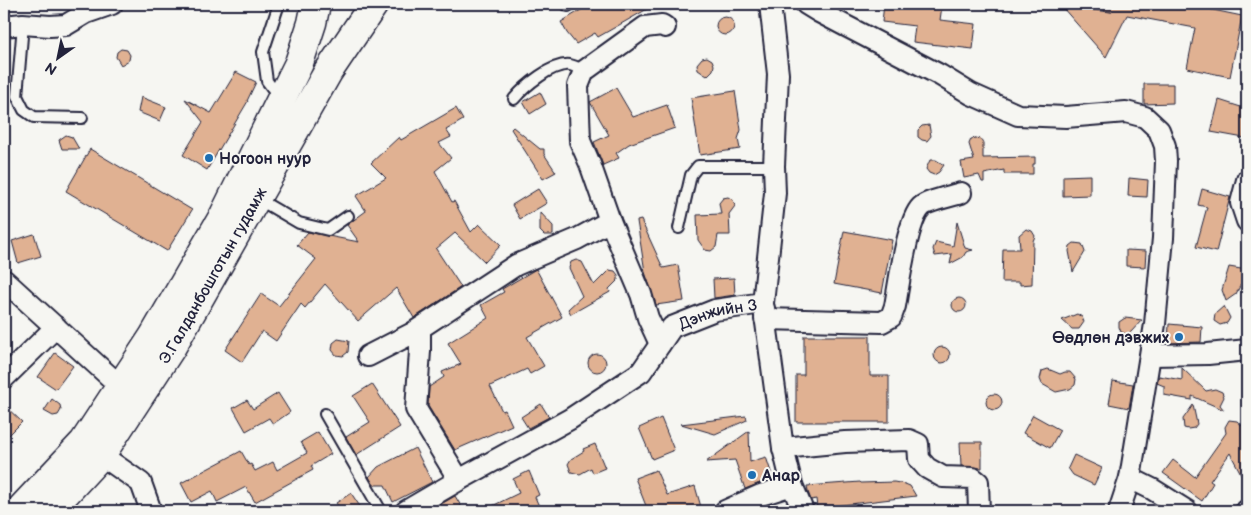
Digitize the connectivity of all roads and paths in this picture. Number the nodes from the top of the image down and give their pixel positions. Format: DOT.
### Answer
graph roads {
  1 [pos="112,4"];
  2 [pos="279,4"];
  3 [pos="316,4"];
  4 [pos="374,4"];
  5 [pos="770,4"];
  6 [pos="806,4"];
  7 [pos="13,25"];
  8 [pos="664,27"];
  9 [pos="584,72"];
  10 [pos="514,99"];
  11 [pos="281,100"];
  12 [pos="82,118"];
  13 [pos="774,166"];
  14 [pos="1247,180"];
  15 [pos="961,193"];
  16 [pos="257,198"];
  17 [pos="348,216"];
  18 [pos="610,221"];
  19 [pos="1247,221"];
  20 [pos="679,228"];
  21 [pos="4,280"];
  22 [pos="764,311"];
  23 [pos="56,327"];
  24 [pos="420,329"];
  25 [pos="660,344"];
  26 [pos="1247,350"];
  27 [pos="1151,355"];
  28 [pos="368,356"];
  29 [pos="4,378"];
  30 [pos="120,386"];
  31 [pos="325,414"];
  32 [pos="783,448"];
  33 [pos="92,449"];
  34 [pos="1130,478"];
  35 [pos="459,480"];
  36 [pos="792,485"];
  37 [pos="19,511"];
  38 [pos="49,511"];
  39 [pos="151,511"];
  40 [pos="382,511"];
  41 [pos="406,511"];
  42 [pos="725,511"];
  43 [pos="803,511"];
  44 [pos="979,511"];
  45 [pos="1119,511"];
  46 [pos="1187,511"];
  1 -- 7 [label="street"];
  2 -- 11 [label="lane"];
  3 -- 11 [label="main road, Э.Галданбошготын гудамж"];
  4 -- 16 [label="main road, Э.Галданбошготын гудамж"];
  5 -- 13 [label="street, Дэнжийн 3"];
  6 -- 27 [label="street"];
  7 -- 12 [label="lane"];
  8 -- 9 [label="street"];
  9 -- 10 [label="lane"];
  9 -- 18 [label="street"];
  11 -- 30 [label="main road, Э.Галданбошготын гудамж"];
  13 -- 20 [label="lane"];
  13 -- 22 [label="street, Дэнжийн 3"];
  14 -- 19 [label="street"];
  15 -- 22 [label="street"];
  16 -- 17 [label="lane"];
  16 -- 33 [label="main road, Э.Галданбошготын гудамж"];
  18 -- 24 [label="street"];
  18 -- 25 [label="street"];
  21 -- 23 [label="street"];
  22 -- 25 [label="street, Дэнжийн 3"];
  22 -- 32 [label="street"];
  23 -- 29 [label="street"];
  23 -- 30 [label="street"];
  24 -- 28 [label="street"];
  24 -- 35 [label="street"];
  25 -- 35 [label="street, Дэнжийн 3"];
  26 -- 27 [label="street"];
  27 -- 34 [label="street"];
  30 -- 33 [label="main road, Э.Галданбошготын гудамж"];
  31 -- 40 [label="lane"];
  32 -- 36 [label="street"];
  32 -- 44 [label="street"];
  33 -- 37 [label="main road, Э.Галданбошготын гудамж"];
  33 -- 38 [label="main road, Э.Галданбошготын гудамж"];
  33 -- 39 [label="street"];
  34 -- 45 [label="street"];
  34 -- 46 [label="street"];
  35 -- 41 [label="street, Дэнжийн 3"];
  36 -- 42 [label="street"];
  36 -- 43 [label="street"];
}
